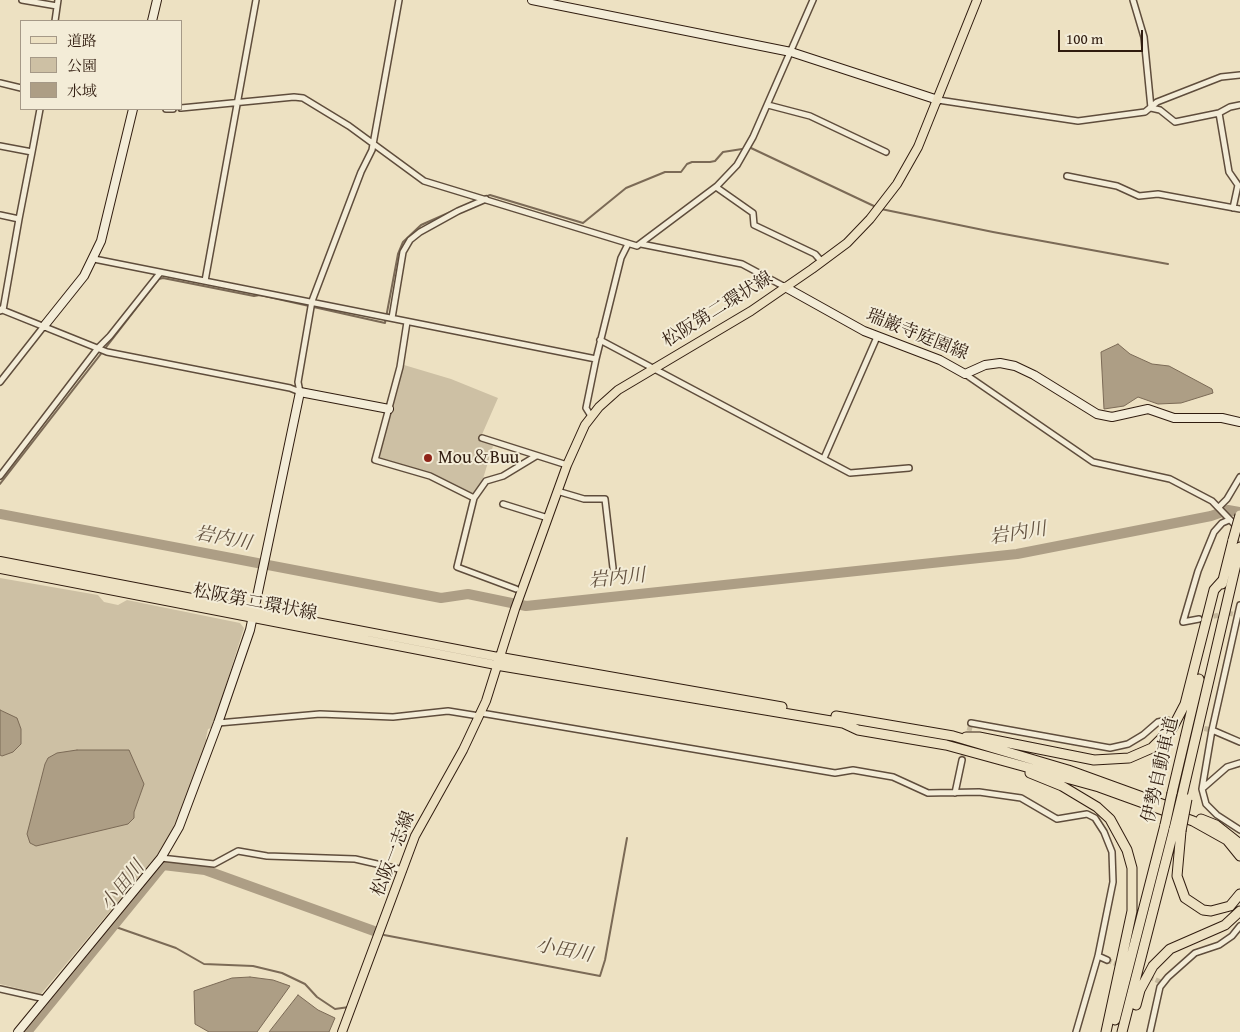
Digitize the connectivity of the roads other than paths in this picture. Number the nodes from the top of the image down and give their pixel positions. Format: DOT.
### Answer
graph roads {
  1 [pos="22,0"];
  2 [pos="157,0"];
  3 [pos="256,0"];
  4 [pos="399,0"];
  5 [pos="532,0"];
  6 [pos="813,0"];
  7 [pos="977,0"];
  8 [pos="1133,0"];
  9 [pos="58,3"];
  10 [pos="55,20"];
  11 [pos="152,20"];
  12 [pos="791,52"];
  13 [pos="1240,75"];
  14 [pos="0,83"];
  15 [pos="20,88"];
  16 [pos="938,100"];
  17 [pos="237,103"];
  18 [pos="768,104"];
  19 [pos="1240,105"];
  20 [pos="182,108"];
  21 [pos="1151,108"];
  22 [pos="40,110"];
  23 [pos="133,110"];
  24 [pos="1219,113"];
  25 [pos="374,144"];
  26 [pos="0,146"];
  27 [pos="32,152"];
  28 [pos="886,152"];
  29 [pos="1067,176"];
  30 [pos="716,187"];
  31 [pos="483,198"];
  32 [pos="1234,208"];
  33 [pos="1240,209"];
  34 [pos="0,215"];
  35 [pos="19,219"];
  36 [pos="628,244"];
  37 [pos="642,244"];
  38 [pos="94,259"];
  39 [pos="822,262"];
  40 [pos="160,273"];
  41 [pos="205,281"];
  42 [pos="785,287"];
  43 [pos="312,302"];
  44 [pos="1,310"];
  45 [pos="388,317"];
  46 [pos="407,322"];
  47 [pos="44,326"];
  48 [pos="877,337"];
  49 [pos="600,340"];
  50 [pos="99,348"];
  51 [pos="596,359"];
  52 [pos="654,368"];
  53 [pos="964,374"];
  54 [pos="0,382"];
  55 [pos="300,392"];
  56 [pos="389,408"];
  57 [pos="591,416"];
  58 [pos="1240,422"];
  59 [pos="482,438"];
  60 [pos="536,456"];
  61 [pos="824,458"];
  62 [pos="567,465"];
  63 [pos="909,468"];
  64 [pos="0,476"];
  65 [pos="1240,477"];
  66 [pos="557,491"];
  67 [pos="474,498"];
  68 [pos="503,504"];
  69 [pos="1219,507"];
  70 [pos="1240,515"];
  71 [pos="548,518"];
  72 [pos="1229,520"];
  73 [pos="1240,530"];
  74 [pos="1240,547"];
  75 [pos="0,561"];
  76 [pos="613,568"];
  77 [pos="0,569"];
  78 [pos="1223,580"];
  79 [pos="516,589"];
  80 [pos="1240,605"];
  81 [pos="254,614"];
  82 [pos="1239,615"];
  83 [pos="1199,619"];
  84 [pos="497,661"];
  85 [pos="480,715"];
  86 [pos="1167,720"];
  87 [pos="218,723"];
  88 [pos="971,724"];
  89 [pos="1212,730"];
  90 [pos="953,736"];
  91 [pos="1240,742"];
  92 [pos="962,760"];
  93 [pos="1010,762"];
  94 [pos="1240,763"];
  95 [pos="1202,789"];
  96 [pos="954,793"];
  97 [pos="1178,830"];
  98 [pos="1240,830"];
  99 [pos="1240,844"];
  100 [pos="1240,856"];
  101 [pos="161,858"];
  102 [pos="404,870"];
  103 [pos="1240,894"];
  104 [pos="1240,911"];
  105 [pos="1240,926"];
  106 [pos="1098,956"];
  107 [pos="1107,960"];
  108 [pos="0,989"];
  109 [pos="45,999"];
  110 [pos="18,1032"];
  111 [pos="342,1032"];
  112 [pos="1076,1032"];
  113 [pos="1106,1032"];
  114 [pos="1112,1032"];
  115 [pos="1122,1032"];
  116 [pos="1127,1032"];
  117 [pos="1150,1032"];
  1 -- 9 [label="street"];
  2 -- 11 [label="street"];
  3 -- 17 [label="street"];
  4 -- 25 [label="street"];
  5 -- 12 [label="street"];
  6 -- 12 [label="street"];
  7 -- 16 [label="main road, 松阪第二環状線"];
  8 -- 21 [label="street"];
  9 -- 10 [label="street"];
  12 -- 16 [label="street"];
  12 -- 18 [label="street"];
  13 -- 21 [label="street"];
  14 -- 15 [label="street"];
  16 -- 21 [label="street"];
  16 -- 39 [label="main road, 松阪第二環状線"];
  17 -- 20 [label="street"];
  17 -- 25 [label="street"];
  17 -- 41 [label="street"];
  18 -- 28 [label="street"];
  18 -- 30 [label="street"];
  19 -- 24 [label="street"];
  21 -- 24 [label="street"];
  22 -- 27 [label="street"];
  23 -- 38 [label="street"];
  24 -- 32 [label="street"];
  25 -- 31 [label="street"];
  25 -- 43 [label="street"];
  26 -- 27 [label="street"];
  27 -- 35 [label="street"];
  29 -- 32 [label="street"];
  30 -- 37 [label="street"];
  30 -- 39 [label="street"];
  31 -- 36 [label="street"];
  31 -- 45 [label="street"];
  32 -- 33 [label="street"];
  34 -- 35 [label="street"];
  35 -- 44 [label="street"];
  36 -- 37 [label="street"];
  36 -- 49 [label="street"];
  37 -- 42 [label="street"];
  38 -- 40 [label="street"];
  38 -- 47 [label="street"];
  39 -- 42 [label="main road, 松阪第二環状線"];
  40 -- 41 [label="street"];
  40 -- 50 [label="street"];
  41 -- 43 [label="street"];
  42 -- 48 [label="street, 瑞巌寺庭園線"];
  42 -- 52 [label="main road, 松阪第二環状線"];
  43 -- 45 [label="street"];
  43 -- 55 [label="street"];
  44 -- 47 [label="street"];
  45 -- 46 [label="street"];
  46 -- 51 [label="street"];
  46 -- 56 [label="street"];
  47 -- 50 [label="street"];
  47 -- 54 [label="street"];
  48 -- 53 [label="street, 瑞巌寺庭園線"];
  48 -- 61 [label="street"];
  49 -- 51 [label="street"];
  49 -- 52 [label="street"];
  50 -- 55 [label="street"];
  50 -- 64 [label="street"];
  51 -- 57 [label="street"];
  52 -- 57 [label="main road, 松阪第二環状線"];
  52 -- 61 [label="street"];
  53 -- 58 [label="street, 瑞巌寺庭園線"];
  53 -- 69 [label="street"];
  55 -- 56 [label="street"];
  55 -- 81 [label="street"];
  56 -- 67 [label="street"];
  57 -- 62 [label="main road, 松阪第二環状線"];
  59 -- 60 [label="street"];
  60 -- 62 [label="street"];
  60 -- 67 [label="street"];
  61 -- 63 [label="street"];
  62 -- 66 [label="main road, 松阪第二環状線"];
  65 -- 69 [label="street"];
  66 -- 71 [label="main road, 松阪第二環状線"];
  66 -- 76 [label="street"];
  67 -- 79 [label="street"];
  68 -- 71 [label="street"];
  69 -- 72 [label="street"];
  70 -- 78 [label="highway, 伊勢自動車道, bridge"];
  71 -- 84 [label="main road, 松阪第二環状線"];
  72 -- 73 [label="street"];
  72 -- 83 [label="street"];
  74 -- 97 [label="highway, 伊勢自動車道, bridge"];
  75 -- 81 [label="main road, 松阪第二環状線"];
  77 -- 81 [label="main road, 松阪第二環状線"];
  78 -- 90 [label="highway"];
  78 -- 114 [label="highway, 伊勢自動車道, bridge"];
  80 -- 82 [label="street"];
  81 -- 84 [label="main road, 松阪第二環状線"];
  81 -- 87 [label="street"];
  82 -- 89 [label="street"];
  84 -- 85 [label="main road, 松阪一志線"];
  84 -- 90 [label="highway"];
  84 -- 93 [label="highway"];
  85 -- 87 [label="street"];
  85 -- 96 [label="street"];
  85 -- 102 [label="main road, 松阪一志線"];
  86 -- 88 [label="street"];
  87 -- 101 [label="street"];
  89 -- 91 [label="street"];
  89 -- 95 [label="street"];
  90 -- 99 [label="highway"];
  92 -- 96 [label="street"];
  93 -- 100 [label="highway"];
  93 -- 113 [label="highway"];
  94 -- 95 [label="street"];
  95 -- 98 [label="street"];
  96 -- 106 [label="street"];
  97 -- 103 [label="highway"];
  97 -- 115 [label="highway, 伊勢自動車道"];
  101 -- 102 [label="street"];
  101 -- 109 [label="street"];
  102 -- 111 [label="main road, 松阪一志線"];
  104 -- 116 [label="highway"];
  105 -- 117 [label="street"];
  106 -- 107 [label="street"];
  106 -- 112 [label="street"];
  108 -- 109 [label="street"];
  109 -- 110 [label="street"];
}
